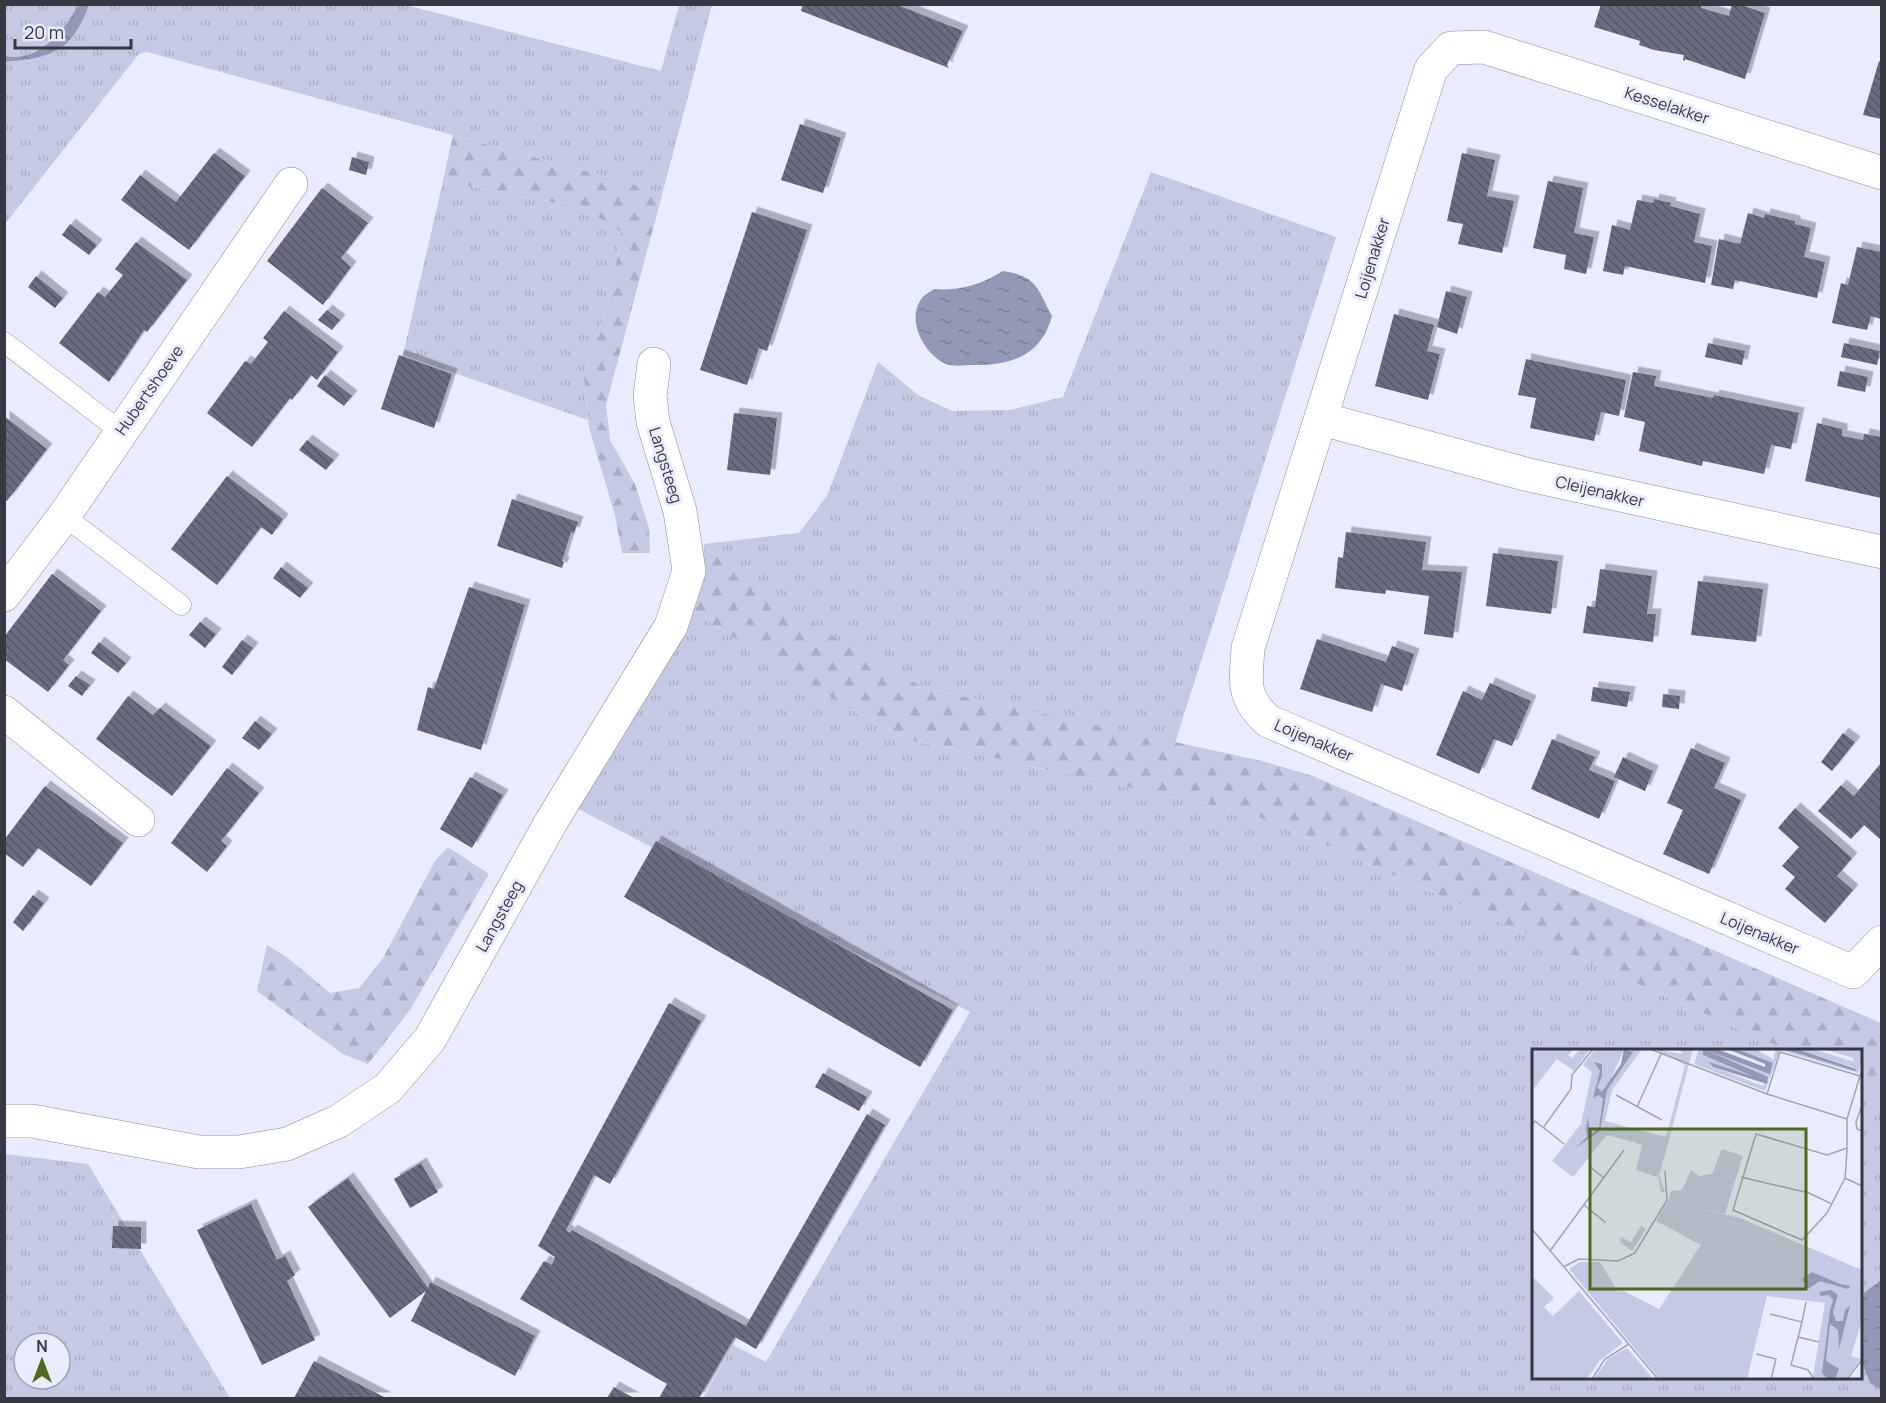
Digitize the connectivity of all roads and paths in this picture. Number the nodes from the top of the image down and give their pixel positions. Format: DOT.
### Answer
graph roads {
  1 [pos="1451,48"];
  2 [pos="1881,173"];
  3 [pos="291,184"];
  4 [pos="4,342"];
  5 [pos="654,364"];
  6 [pos="1322,419"];
  7 [pos="120,431"];
  8 [pos="64,516"];
  9 [pos="1881,552"];
  10 [pos="4,595"];
  11 [pos="181,605"];
  12 [pos="4,712"];
  13 [pos="138,820"];
  14 [pos="1881,942"];
  15 [pos="4,1121"];
  1 -- 2 [label="street, Kesselakker"];
  1 -- 6 [label="street, Loijenakker"];
  3 -- 7 [label="street, Hubertshoeve"];
  4 -- 7 [label="lane"];
  5 -- 15 [label="street, Langsteeg"];
  6 -- 9 [label="street, Cleijenakker"];
  6 -- 14 [label="street, Loijenakker"];
  7 -- 8 [label="street, Hubertshoeve"];
  8 -- 10 [label="street, Hubertshoeve"];
  8 -- 11 [label="lane"];
  12 -- 13 [label="street"];
}
